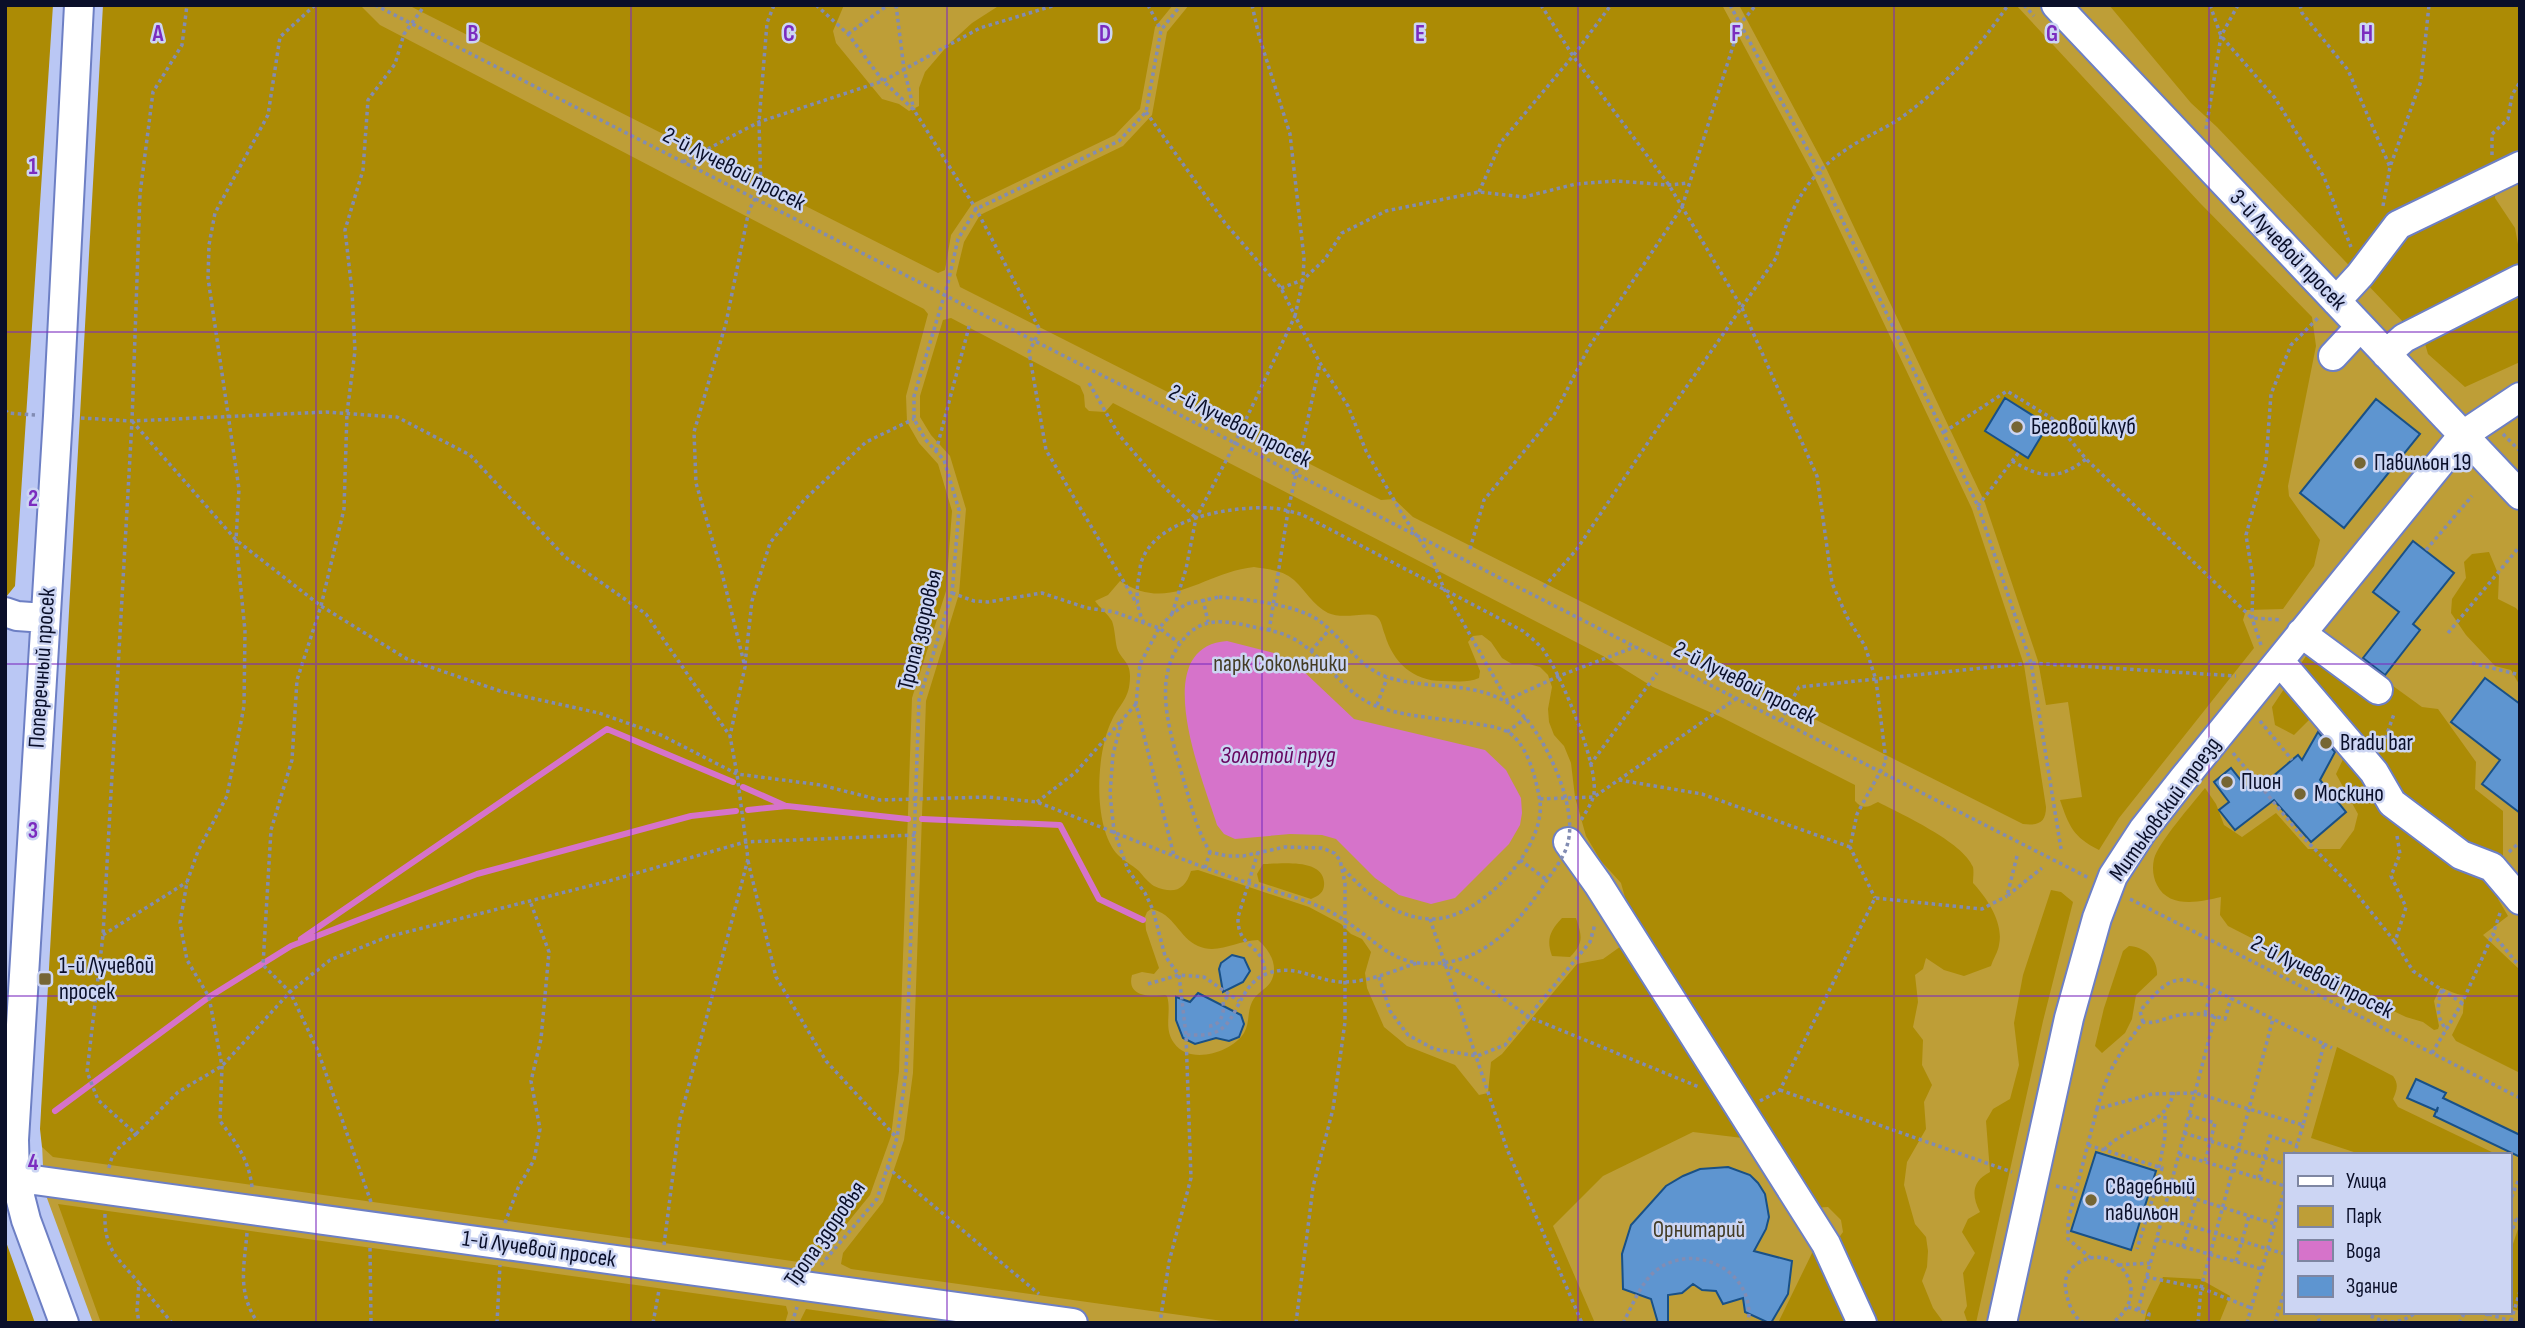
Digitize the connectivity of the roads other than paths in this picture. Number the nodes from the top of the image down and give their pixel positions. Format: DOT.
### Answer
graph roads {
  1 [pos="79,5"];
  2 [pos="2056,5"];
  3 [pos="2520,166"];
  4 [pos="2520,279"];
  5 [pos="2336,300"];
  6 [pos="2360,327"];
  7 [pos="2386,354"];
  8 [pos="2333,356"];
  9 [pos="2520,397"];
  10 [pos="2463,435"];
  11 [pos="2520,495"];
  12 [pos="5,612"];
  13 [pos="45,618"];
  14 [pos="2294,627"];
  15 [pos="2271,657"];
  16 [pos="2378,690"];
  17 [pos="1568,842"];
  18 [pos="2516,896"];
  19 [pos="10,1176"];
  20 [pos="64,1323"];
  21 [pos="1073,1323"];
  22 [pos="1862,1323"];
  23 [pos="2002,1323"];
  1 -- 13 [label="street, Поперечный просек"];
  2 -- 5 [label="street, 3-й Лучевой просек"];
  3 -- 5 [label="street"];
  4 -- 7 [label="street"];
  5 -- 6 [label="street, 3-й Лучевой просек"];
  6 -- 7 [label="street, 3-й Лучевой просек"];
  6 -- 8 [label="street"];
  7 -- 10 [label="street, 3-й Лучевой просек"];
  9 -- 10 [label="street, Митьковский проезд"];
  10 -- 11 [label="street, 3-й Лучевой просек"];
  10 -- 14 [label="street, Митьковский проезд"];
  12 -- 13 [label="street"];
  13 -- 19 [label="street, Поперечный просек"];
  14 -- 15 [label="street, Митьковский проезд"];
  14 -- 16 [label="street"];
  15 -- 18 [label="street"];
  15 -- 23 [label="street, Митьковский проезд"];
  17 -- 22 [label="street"];
  19 -- 20 [label="street, Поперечный просек"];
  19 -- 21 [label="street, 1-й Лучевой просек"];
}
